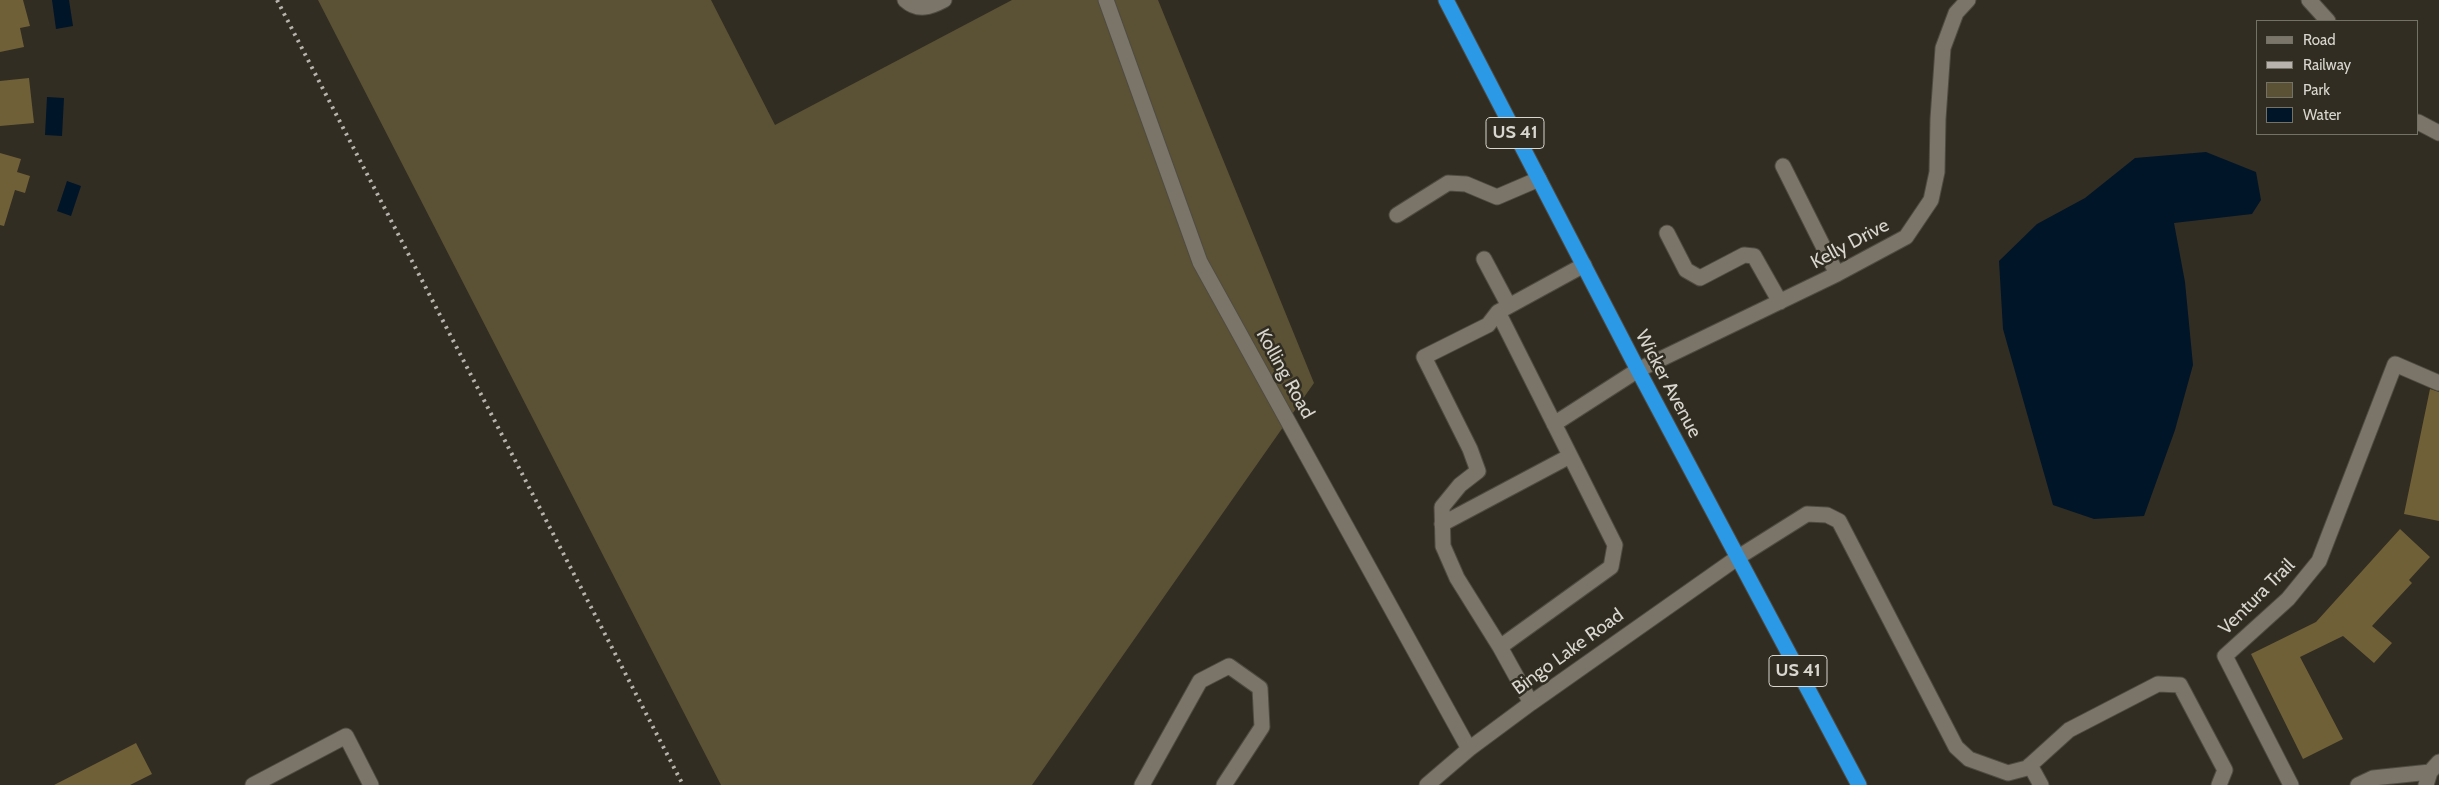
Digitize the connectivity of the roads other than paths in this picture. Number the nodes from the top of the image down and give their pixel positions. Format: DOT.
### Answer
graph roads {
  1 [pos="905,0"];
  2 [pos="944,0"];
  3 [pos="1106,0"];
  4 [pos="1446,0"];
  5 [pos="1968,0"];
  6 [pos="2309,0"];
  7 [pos="2327,20"];
  8 [pos="2419,123"];
  9 [pos="2439,133"];
  10 [pos="1783,166"];
  11 [pos="1539,179"];
  12 [pos="1396,215"];
  13 [pos="1667,233"];
  14 [pos="1484,259"];
  15 [pos="1584,265"];
  16 [pos="1837,274"];
  17 [pos="1780,302"];
  18 [pos="1504,309"];
  19 [pos="1638,370"];
  20 [pos="2439,384"];
  21 [pos="1554,424"];
  22 [pos="1570,456"];
  23 [pos="1442,524"];
  24 [pos="1737,558"];
  25 [pos="1500,647"];
  26 [pos="1531,703"];
  27 [pos="1470,749"];
  28 [pos="2030,765"];
  29 [pos="2432,773"];
  30 [pos="253,785"];
  31 [pos="371,785"];
  32 [pos="1142,785"];
  33 [pos="1224,785"];
  34 [pos="1427,785"];
  35 [pos="1859,785"];
  36 [pos="2042,785"];
  37 [pos="2219,785"];
  38 [pos="2291,785"];
  39 [pos="2358,785"];
  1 -- 2 [label="street"];
  3 -- 27 [label="street, Kolling Road"];
  4 -- 11 [label="highway, Wicker Avenue / US 41"];
  5 -- 16 [label="street, Kelly Drive"];
  6 -- 7 [label="street"];
  8 -- 9 [label="street"];
  10 -- 16 [label="street"];
  11 -- 12 [label="street"];
  11 -- 15 [label="highway, Wicker Avenue / US 41"];
  13 -- 17 [label="street"];
  14 -- 18 [label="street"];
  15 -- 18 [label="street"];
  15 -- 19 [label="highway, Wicker Avenue / US 41"];
  16 -- 17 [label="street, Kelly Drive"];
  17 -- 19 [label="street, Kelly Drive"];
  18 -- 21 [label="street"];
  18 -- 23 [label="street"];
  19 -- 21 [label="street, Kelly Drive"];
  19 -- 24 [label="highway, Wicker Avenue / US 41"];
  20 -- 38 [label="street, Ventura Trail"];
  21 -- 22 [label="street"];
  22 -- 23 [label="street"];
  22 -- 25 [label="street"];
  23 -- 25 [label="street"];
  24 -- 26 [label="street, Bingo Lake Road"];
  24 -- 28 [label="street, Bingo Lake Road"];
  24 -- 35 [label="highway, Wicker Avenue / US 41"];
  25 -- 26 [label="street"];
  26 -- 27 [label="street, Bingo Lake Road"];
  27 -- 34 [label="street, Bingo Lake Road"];
  28 -- 36 [label="street"];
  28 -- 37 [label="street"];
  29 -- 39 [label="street"];
  30 -- 31 [label="street"];
  32 -- 33 [label="street"];
}
